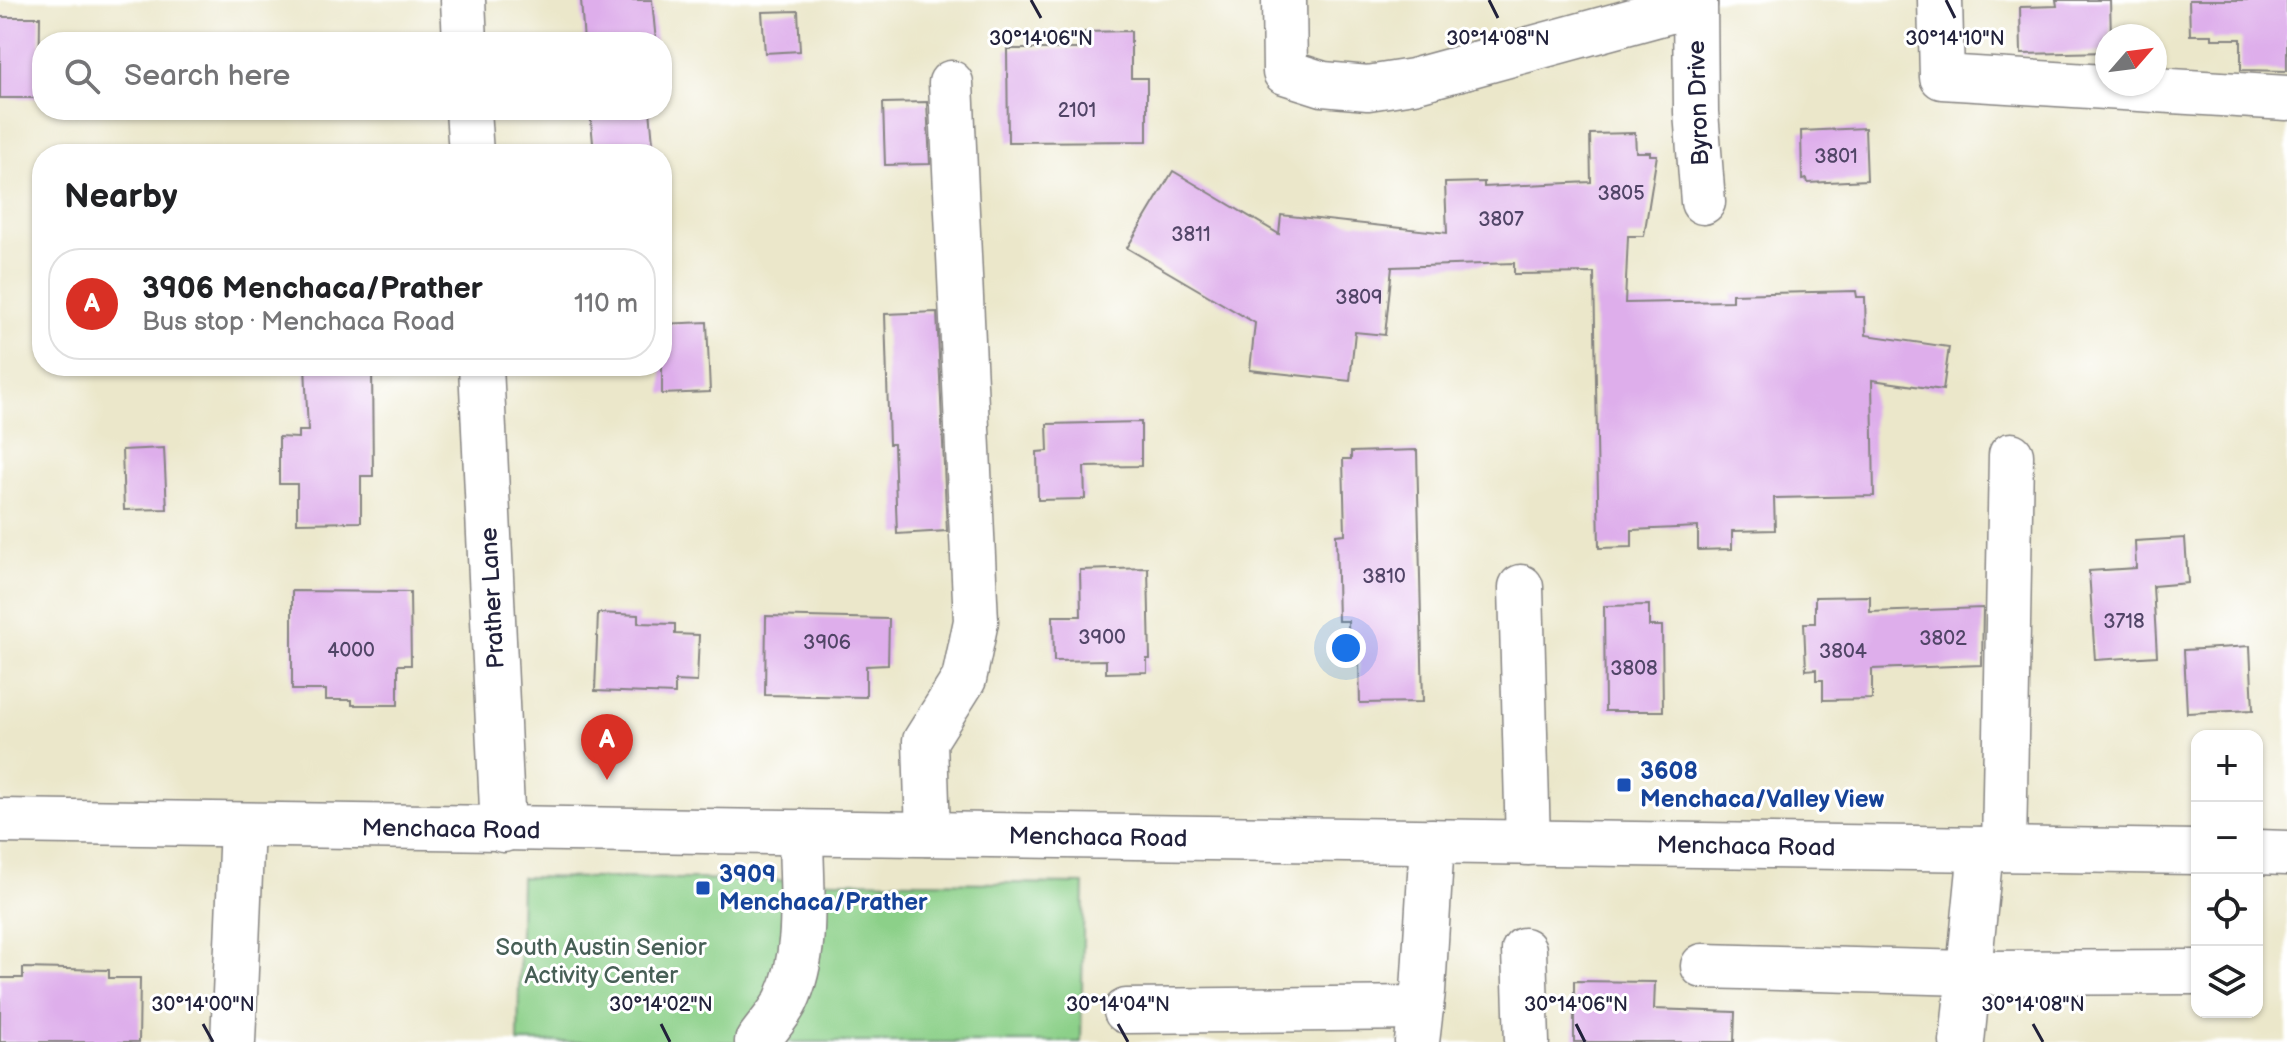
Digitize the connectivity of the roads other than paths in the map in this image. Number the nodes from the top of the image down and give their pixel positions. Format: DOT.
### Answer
graph roads {
  1 [pos="463,0"];
  2 [pos="1284,0"];
  3 [pos="1940,0"];
  4 [pos="1695,2"];
  5 [pos="465,32"];
  6 [pos="951,83"];
  7 [pos="2287,98"];
  8 [pos="469,120"];
  9 [pos="470,144"];
  10 [pos="1703,202"];
  11 [pos="481,376"];
  12 [pos="2011,455"];
  13 [pos="1521,587"];
  14 [pos="0,821"];
  15 [pos="242,826"];
  16 [pos="503,830"];
  17 [pos="801,832"];
  18 [pos="928,834"];
  19 [pos="1432,841"];
  20 [pos="1528,843"];
  21 [pos="1993,849"];
  22 [pos="2191,852"];
  23 [pos="2263,852"];
  24 [pos="2287,853"];
  25 [pos="1524,950"];
  26 [pos="1703,966"];
  27 [pos="2191,972"];
  28 [pos="1969,973"];
  29 [pos="1126,1011"];
  30 [pos="1419,1025"];
  31 [pos="233,1042"];
  32 [pos="757,1042"];
  33 [pos="1527,1042"];
  34 [pos="1962,1042"];
  1 -- 5 [label="main road"];
  2 -- 4 [label="main road, Byron Drive"];
  3 -- 7 [label="main road"];
  4 -- 10 [label="main road, Byron Drive"];
  6 -- 18 [label="main road"];
  8 -- 9 [label="main road"];
  11 -- 16 [label="main road, Prather Lane"];
  12 -- 21 [label="main road"];
  13 -- 20 [label="main road"];
  14 -- 15 [label="main road, Menchaca Road"];
  15 -- 16 [label="main road, Menchaca Road"];
  15 -- 31 [label="main road"];
  16 -- 17 [label="main road, Menchaca Road"];
  17 -- 18 [label="main road, Menchaca Road"];
  17 -- 32 [label="main road"];
  18 -- 19 [label="main road, Menchaca Road"];
  19 -- 20 [label="main road, Menchaca Road"];
  19 -- 30 [label="main road"];
  20 -- 21 [label="main road, Menchaca Road"];
  21 -- 22 [label="main road, Menchaca Road"];
  21 -- 28 [label="main road"];
  23 -- 24 [label="main road"];
  25 -- 33 [label="main road"];
  26 -- 28 [label="main road"];
  27 -- 28 [label="main road"];
  28 -- 34 [label="main road"];
  29 -- 30 [label="main road"];
}
